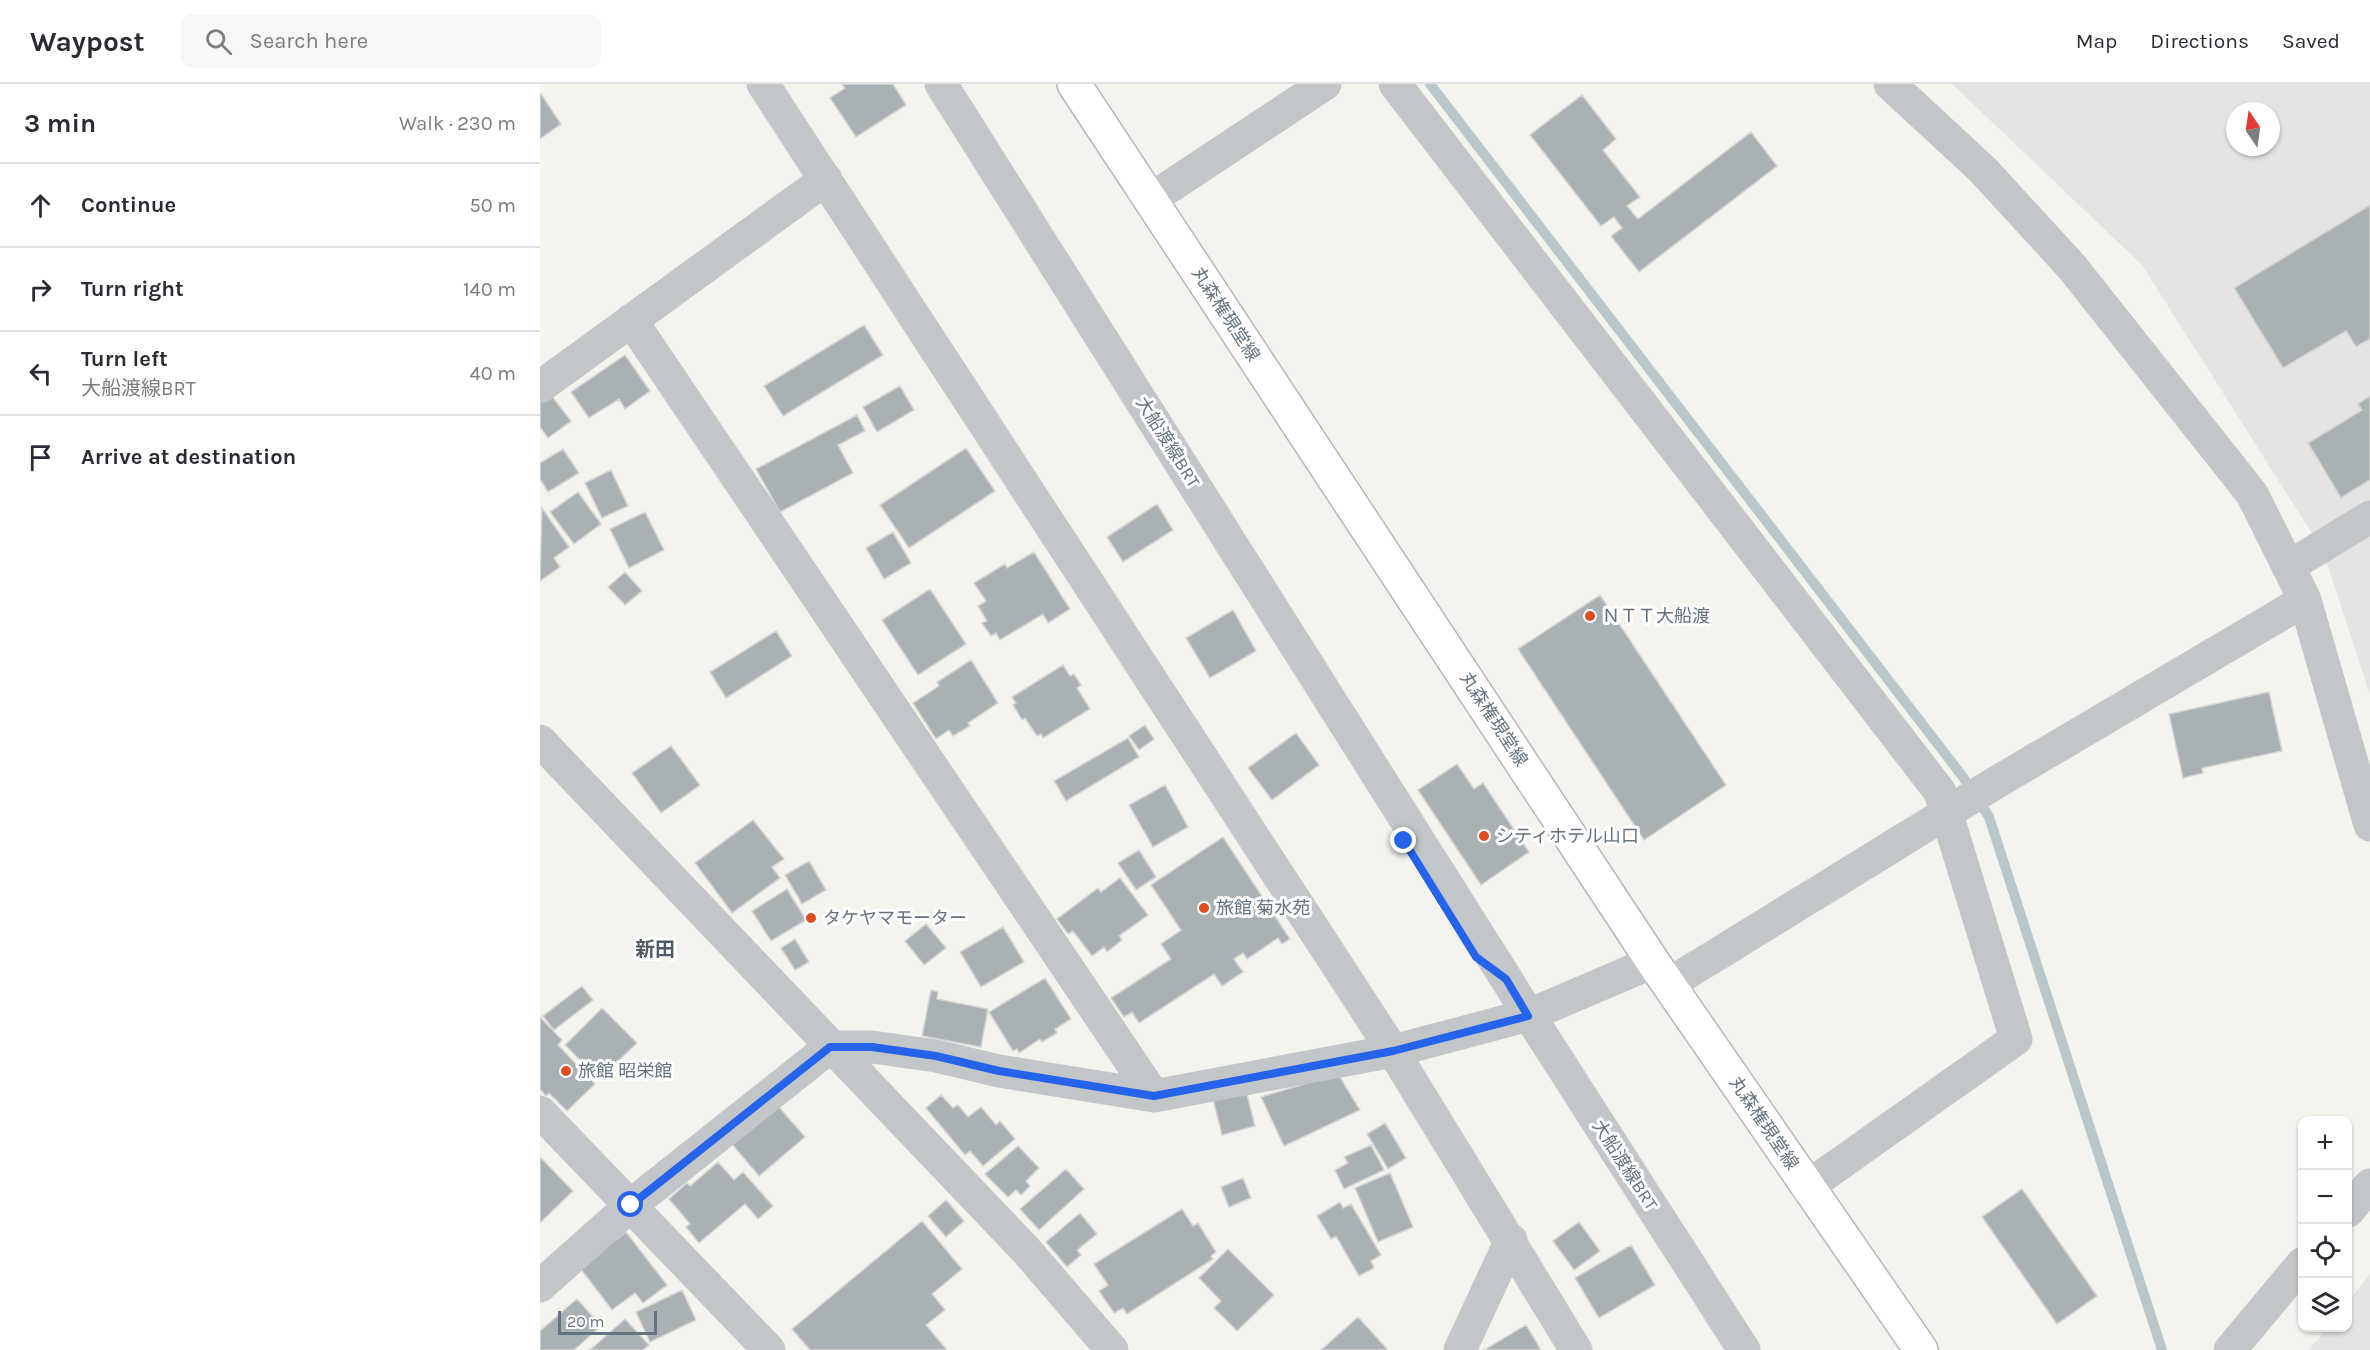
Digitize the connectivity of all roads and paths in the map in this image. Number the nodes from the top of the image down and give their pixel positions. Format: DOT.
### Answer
graph roads {
  1 [pos="763,84"];
  2 [pos="941,84"];
  3 [pos="1074,84"];
  4 [pos="1325,84"];
  5 [pos="1395,84"];
  6 [pos="1890,84"];
  7 [pos="826,179"];
  8 [pos="1151,199"];
  9 [pos="631,320"];
  10 [pos="540,387"];
  11 [pos="2370,518"];
  12 [pos="2288,567"];
  13 [pos="2305,600"];
  14 [pos="540,741"];
  15 [pos="1953,810"];
  16 [pos="2370,825"];
  17 [pos="1661,973"];
  18 [pos="1528,1016"];
  19 [pos="830,1047"];
  20 [pos="1393,1051"];
  21 [pos="1154,1096"];
  22 [pos="540,1112"];
  23 [pos="2370,1185"];
  24 [pos="1807,1187"];
  25 [pos="631,1205"];
  26 [pos="2352,1206"];
  27 [pos="1511,1240"];
  28 [pos="2298,1269"];
  29 [pos="540,1286"];
  30 [pos="769,1350"];
  31 [pos="1112,1350"];
  32 [pos="1460,1350"];
  33 [pos="1576,1350"];
  34 [pos="1744,1350"];
  35 [pos="1921,1350"];
  36 [pos="2230,1350"];
  1 -- 7 [label="street"];
  2 -- 18 [label="street, 大船渡線BRT"];
  3 -- 8 [label="main road, 丸森権現堂線"];
  4 -- 8 [label="street"];
  5 -- 15 [label="street"];
  6 -- 12 [label="street"];
  7 -- 9 [label="street"];
  7 -- 20 [label="street"];
  8 -- 17 [label="main road, 丸森権現堂線"];
  9 -- 10 [label="street"];
  9 -- 21 [label="street"];
  11 -- 12 [label="street"];
  12 -- 13 [label="street"];
  13 -- 15 [label="street"];
  13 -- 16 [label="street"];
  14 -- 19 [label="street"];
  15 -- 17 [label="street"];
  15 -- 24 [label="street"];
  17 -- 18 [label="street"];
  17 -- 24 [label="main road, 丸森権現堂線"];
  18 -- 20 [label="street"];
  18 -- 34 [label="street, 大船渡線BRT"];
  19 -- 21 [label="street"];
  19 -- 25 [label="street"];
  19 -- 31 [label="street"];
  20 -- 21 [label="street"];
  20 -- 27 [label="street"];
  22 -- 25 [label="street"];
  23 -- 26 [label="street"];
  24 -- 35 [label="main road, 丸森権現堂線"];
  25 -- 29 [label="street"];
  25 -- 30 [label="street"];
  27 -- 32 [label="street"];
  27 -- 33 [label="street"];
  28 -- 36 [label="street"];
}
